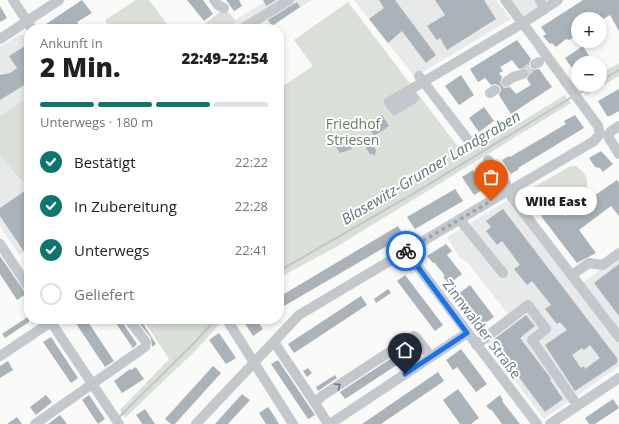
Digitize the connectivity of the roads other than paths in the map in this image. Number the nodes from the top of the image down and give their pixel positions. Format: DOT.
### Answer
graph roads {
  1 [pos="13,0"];
  2 [pos="59,0"];
  3 [pos="214,0"];
  4 [pos="289,0"];
  5 [pos="505,0"];
  6 [pos="558,0"];
  7 [pos="542,5"];
  8 [pos="224,8"];
  9 [pos="523,23"];
  10 [pos="28,24"];
  11 [pos="30,24"];
  12 [pos="250,24"];
  13 [pos="24,27"];
  14 [pos="0,39"];
  15 [pos="523,74"];
  16 [pos="421,79"];
  17 [pos="506,82"];
  18 [pos="408,91"];
  19 [pos="619,126"];
  20 [pos="604,134"];
  21 [pos="472,145"];
  22 [pos="619,154"];
  23 [pos="488,160"];
  24 [pos="508,192"];
  25 [pos="460,220"];
  26 [pos="0,244"];
  27 [pos="406,251"];
  28 [pos="619,253"];
  29 [pos="24,271"];
  30 [pos="503,273"];
  31 [pos="20,274"];
  32 [pos="572,276"];
  33 [pos="24,280"];
  34 [pos="46,324"];
  35 [pos="52,324"];
  36 [pos="132,324"];
  37 [pos="230,324"];
  38 [pos="617,330"];
  39 [pos="467,333"];
  40 [pos="274,342"];
  41 [pos="476,345"];
  42 [pos="0,356"];
  43 [pos="431,357"];
  44 [pos="254,362"];
  45 [pos="619,378"];
  46 [pos="92,383"];
  47 [pos="315,403"];
  48 [pos="577,406"];
  49 [pos="35,424"];
  50 [pos="119,424"];
  51 [pos="196,424"];
  52 [pos="293,424"];
  53 [pos="329,424"];
  54 [pos="537,424"];
  55 [pos="550,424"];
  1 -- 10 [label="street"];
  2 -- 11 [label="street"];
  3 -- 8 [label="street"];
  4 -- 12 [label="street"];
  5 -- 9 [label="street"];
  6 -- 7 [label="street"];
  7 -- 9 [label="street"];
  9 -- 16 [label="street"];
  9 -- 20 [label="street"];
  13 -- 14 [label="street"];
  15 -- 17 [label="street"];
  16 -- 18 [label="street"];
  16 -- 21 [label="street"];
  19 -- 20 [label="street"];
  20 -- 22 [label="street"];
  20 -- 24 [label="street"];
  23 -- 24 [label="street"];
  24 -- 25 [label="street"];
  24 -- 32 [label="street"];
  25 -- 27 [label="street"];
  25 -- 30 [label="street"];
  26 -- 31 [label="street"];
  27 -- 39 [label="street, Zinnwalder Straße"];
  27 -- 40 [label="street"];
  28 -- 32 [label="street"];
  29 -- 31 [label="street"];
  31 -- 33 [label="street"];
  32 -- 38 [label="street"];
  34 -- 42 [label="street"];
  35 -- 46 [label="street"];
  36 -- 46 [label="street"];
  37 -- 44 [label="street"];
  39 -- 41 [label="street, Zinnwalder Straße"];
  39 -- 43 [label="street"];
  40 -- 44 [label="street"];
  40 -- 47 [label="street"];
  41 -- 48 [label="street"];
  41 -- 54 [label="street, Zinnwalder Straße"];
  47 -- 43 [label="street, one-way"];
  43 -- 53 [label="street"];
  44 -- 51 [label="street"];
  44 -- 52 [label="street"];
  45 -- 48 [label="street"];
  46 -- 49 [label="street"];
  46 -- 50 [label="street"];
  47 -- 53 [label="street"];
  48 -- 55 [label="street"];
}
